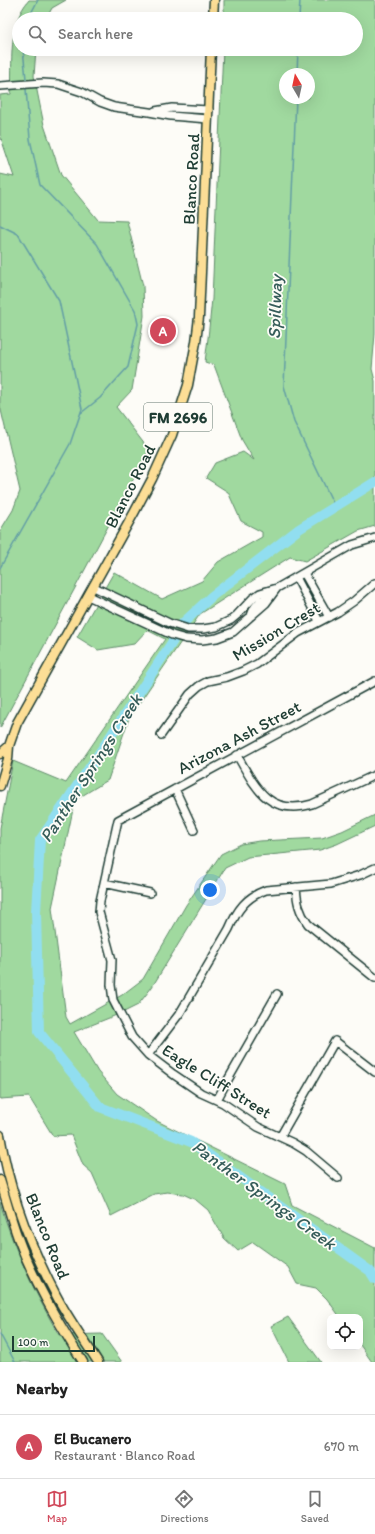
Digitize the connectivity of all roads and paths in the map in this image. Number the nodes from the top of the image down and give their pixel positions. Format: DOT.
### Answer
graph roads {
  1 [pos="214,0"];
  2 [pos="213,12"];
  3 [pos="212,56"];
  4 [pos="0,86"];
  5 [pos="209,110"];
  6 [pos="149,112"];
  7 [pos="208,119"];
  8 [pos="375,538"];
  9 [pos="304,573"];
  10 [pos="296,577"];
  11 [pos="375,583"];
  12 [pos="94,587"];
  13 [pos="277,588"];
  14 [pos="88,596"];
  15 [pos="243,609"];
  16 [pos="144,611"];
  17 [pos="251,616"];
  18 [pos="329,616"];
  19 [pos="140,620"];
  20 [pos="320,621"];
  21 [pos="375,681"];
  22 [pos="161,735"];
  23 [pos="9,746"];
  24 [pos="0,754"];
  25 [pos="238,756"];
  26 [pos="375,775"];
  27 [pos="0,786"];
  28 [pos="175,789"];
  29 [pos="118,820"];
  30 [pos="194,830"];
  31 [pos="375,868"];
  32 [pos="104,882"];
  33 [pos="296,887"];
  34 [pos="150,893"];
  35 [pos="375,978"];
  36 [pos="277,994"];
  37 [pos="148,1055"];
  38 [pos="375,1062"];
  39 [pos="372,1070"];
  40 [pos="217,1100"];
  41 [pos="0,1135"];
  42 [pos="280,1137"];
  43 [pos="338,1178"];
  44 [pos="0,1180"];
  45 [pos="83,1362"];
  46 [pos="98,1362"];
  1 -- 2 [label="main road"];
  3 -- 5 [label="main road, Blanco Road / FM 2696"];
  4 -- 6 [label="street"];
  5 -- 6 [label="street"];
  5 -- 7 [label="main road, Blanco Road / FM 2696"];
  6 -- 7 [label="street"];
  7 -- 12 [label="main road, Blanco Road / FM 2696"];
  8 -- 9 [label="street"];
  9 -- 10 [label="street"];
  9 -- 18 [label="street"];
  10 -- 13 [label="street"];
  10 -- 20 [label="street"];
  11 -- 18 [label="street, Mission Crest"];
  12 -- 14 [label="main road, Blanco Road / FM 2696"];
  12 -- 16 [label="street"];
  13 -- 15 [label="street"];
  13 -- 17 [label="street"];
  14 -- 19 [label="street"];
  14 -- 23 [label="main road, Blanco Road / FM 2696"];
  15 -- 16 [label="street"];
  15 -- 17 [label="street"];
  16 -- 19 [label="street"];
  17 -- 19 [label="street"];
  18 -- 20 [label="street, Mission Crest"];
  20 -- 22 [label="street, Mission Crest"];
  21 -- 25 [label="street, Arizona Ash Street"];
  23 -- 24 [label="main road, Blanco Road / FM 2696"];
  23 -- 27 [label="main road, Blanco Road / FM 2696"];
  25 -- 26 [label="street"];
  25 -- 28 [label="street, Arizona Ash Street"];
  28 -- 29 [label="street, Arizona Ash Street"];
  28 -- 30 [label="street"];
  29 -- 32 [label="street, Eagle Cliff Street"];
  31 -- 33 [label="street"];
  32 -- 34 [label="street"];
  32 -- 37 [label="street, Eagle Cliff Street"];
  33 -- 35 [label="street"];
  33 -- 37 [label="street"];
  36 -- 40 [label="street"];
  37 -- 40 [label="street, Eagle Cliff Street"];
  38 -- 39 [label="street"];
  39 -- 42 [label="street"];
  40 -- 42 [label="street, Eagle Cliff Street"];
  41 -- 46 [label="main road, Blanco Road"];
  42 -- 43 [label="street, Eagle Cliff Street"];
  44 -- 45 [label="main road, Blanco Road"];
}
